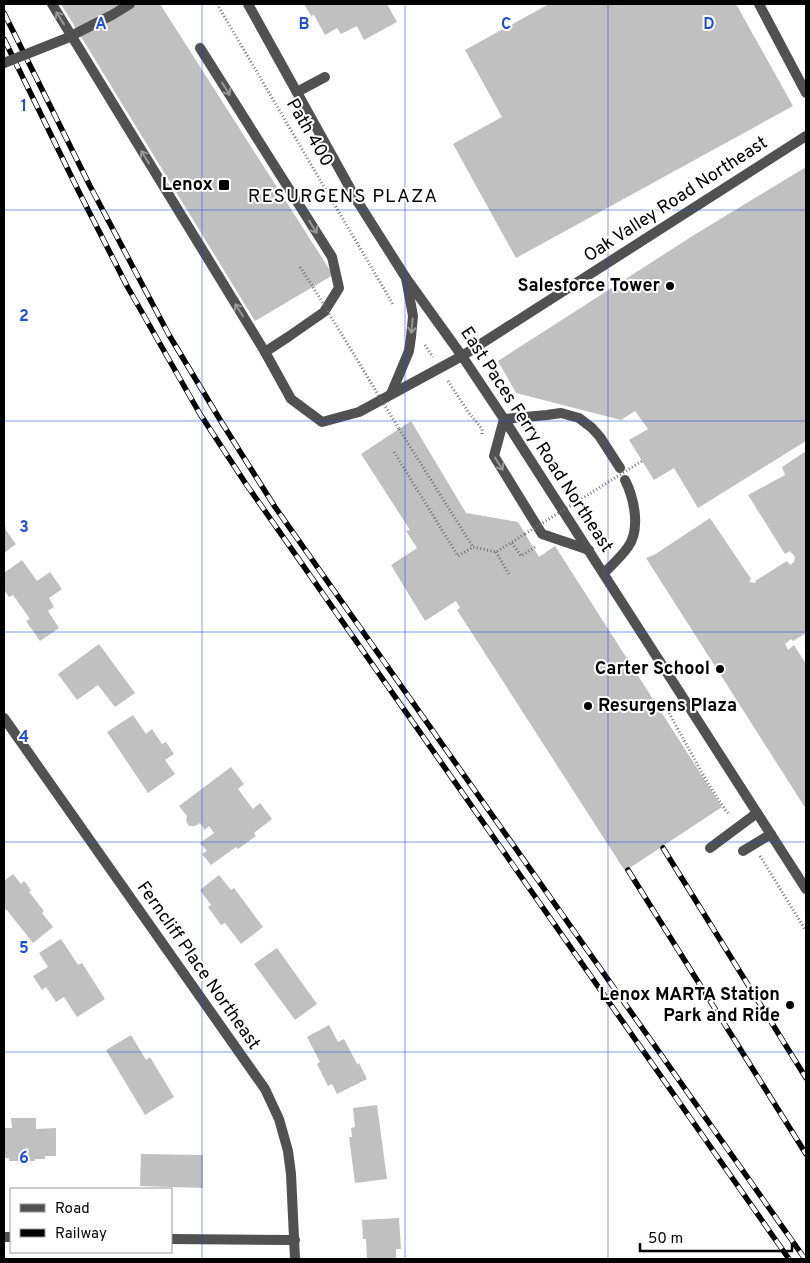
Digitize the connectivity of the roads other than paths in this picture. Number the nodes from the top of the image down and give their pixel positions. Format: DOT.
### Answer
graph roads {
  1 [pos="52,4"];
  2 [pos="130,4"];
  3 [pos="248,4"];
  4 [pos="759,4"];
  5 [pos="200,48"];
  6 [pos="4,62"];
  7 [pos="325,77"];
  8 [pos="297,92"];
  9 [pos="806,93"];
  10 [pos="806,136"];
  11 [pos="406,278"];
  12 [pos="265,352"];
  13 [pos="462,356"];
  14 [pos="391,394"];
  15 [pos="504,419"];
  16 [pos="620,468"];
  17 [pos="625,480"];
  18 [pos="589,550"];
  19 [pos="604,573"];
  20 [pos="4,718"];
  21 [pos="758,813"];
  22 [pos="771,834"];
  23 [pos="710,848"];
  24 [pos="743,851"];
  25 [pos="806,889"];
  26 [pos="172,1238"];
  27 [pos="294,1240"];
  28 [pos="295,1259"];
  12 -- 1 [label="street, one-way"];
  2 -- 6 [label="street, bridge"];
  3 -- 8 [label="street, East Paces Ferry Road Northeast"];
  4 -- 9 [label="street"];
  5 -- 12 [label="street, one-way"];
  7 -- 8 [label="street"];
  8 -- 11 [label="street, East Paces Ferry Road Northeast"];
  10 -- 13 [label="street, Oak Valley Road Northeast"];
  11 -- 13 [label="street, East Paces Ferry Road Northeast"];
  11 -- 14 [label="street, one-way"];
  12 -- 14 [label="street, Oak Valley Road Northeast"];
  13 -- 14 [label="street, Oak Valley Road Northeast"];
  13 -- 15 [label="street, East Paces Ferry Road Northeast"];
  15 -- 16 [label="street"];
  15 -- 18 [label="street, East Paces Ferry Road Northeast"];
  15 -- 18 [label="street, one-way"];
  17 -- 19 [label="street"];
  18 -- 19 [label="street, East Paces Ferry Road Northeast"];
  19 -- 21 [label="street, East Paces Ferry Road Northeast"];
  20 -- 27 [label="street, Ferncliff Place Northeast"];
  21 -- 22 [label="street, East Paces Ferry Road Northeast"];
  21 -- 23 [label="street"];
  22 -- 24 [label="street"];
  22 -- 25 [label="street, East Paces Ferry Road Northeast"];
  26 -- 27 [label="street"];
  27 -- 28 [label="street, Ferncliff Place Northeast"];
}
